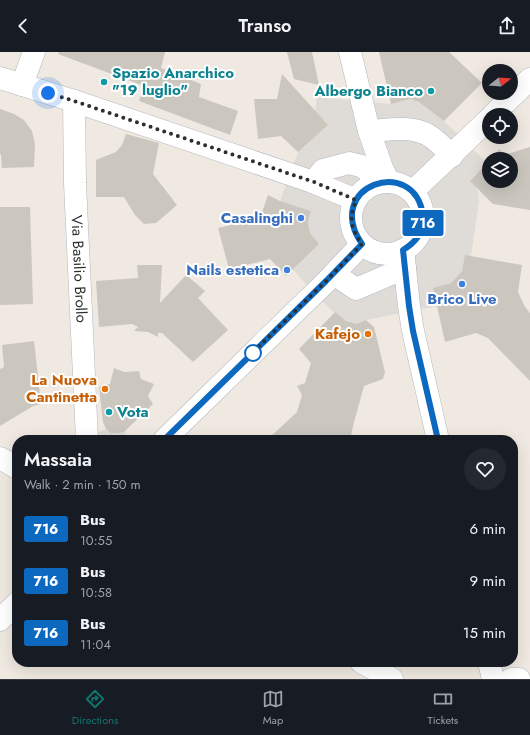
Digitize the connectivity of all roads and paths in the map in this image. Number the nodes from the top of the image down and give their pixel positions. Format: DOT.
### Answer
graph roads {
  1 [pos="34,52"];
  2 [pos="350,52"];
  3 [pos="0,78"];
  4 [pos="530,79"];
  5 [pos="22,85"];
  6 [pos="74,101"];
  7 [pos="501,108"];
  8 [pos="482,126"];
  9 [pos="369,131"];
  10 [pos="457,150"];
  11 [pos="314,182"];
  12 [pos="386,182"];
  13 [pos="412,192"];
  14 [pos="356,200"];
  15 [pos="362,244"];
  16 [pos="404,259"];
  17 [pos="334,274"];
  18 [pos="87,435"];
  19 [pos="169,435"];
  20 [pos="437,435"];
  21 [pos="0,458"];
  22 [pos="12,465"];
  23 [pos="12,608"];
  24 [pos="0,620"];
  25 [pos="371,667"];
  26 [pos="490,667"];
  27 [pos="392,679"];
  28 [pos="493,679"];
  29 [pos="511,679"];
  30 [pos="518,679"];
  1 -- 5 [label="street"];
  2 -- 9 [label="street"];
  3 -- 5 [label="street"];
  4 -- 7 [label="street"];
  5 -- 6 [label="street"];
  6 -- 11 [label="street"];
  6 -- 18 [label="street, Via Basilio Brollo"];
  8 -- 10 [label="street"];
  9 -- 10 [label="street"];
  9 -- 12 [label="street"];
  10 -- 13 [label="street"];
  11 -- 12 [label="street"];
  11 -- 14 [label="street"];
  12 -- 13 [label="street"];
  12 -- 14 [label="street"];
  13 -- 16 [label="street"];
  14 -- 15 [label="street"];
  15 -- 16 [label="street"];
  15 -- 17 [label="street"];
  16 -- 17 [label="street"];
  16 -- 20 [label="street"];
  17 -- 19 [label="street"];
  21 -- 22 [label="street"];
  23 -- 24 [label="street"];
  25 -- 27 [label="street"];
  26 -- 28 [label="street"];
  29 -- 30 [label="street"];
}
